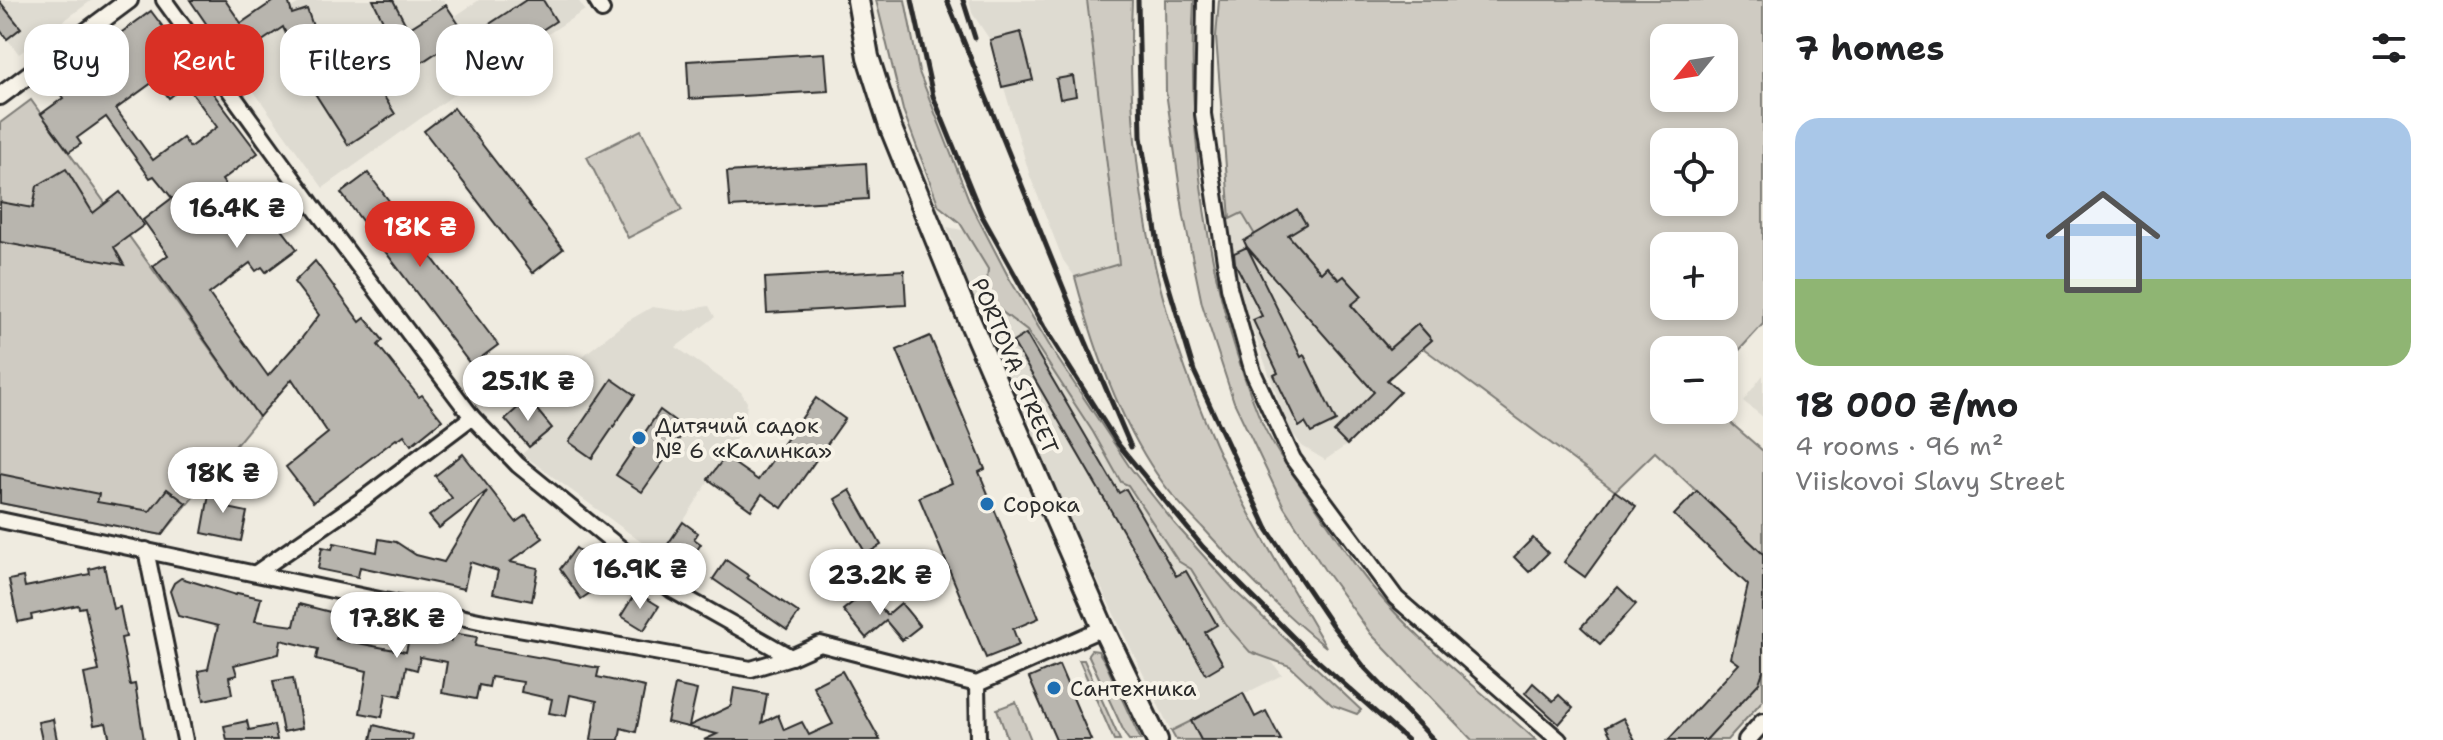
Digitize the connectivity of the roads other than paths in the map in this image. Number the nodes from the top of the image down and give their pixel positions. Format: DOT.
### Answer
graph roads {
  1 [pos="129,0"];
  2 [pos="164,0"];
  3 [pos="858,0"];
  4 [pos="1205,0"];
  5 [pos="0,96"];
  6 [pos="472,417"];
  7 [pos="0,520"];
  8 [pos="146,550"];
  9 [pos="256,573"];
  10 [pos="1103,628"];
  11 [pos="791,657"];
  12 [pos="977,684"];
  13 [pos="1763,722"];
  14 [pos="185,740"];
  15 [pos="978,740"];
  16 [pos="1157,740"];
  17 [pos="1559,740"];
  18 [pos="1747,740"];
  1 -- 5 [label="street"];
  2 -- 6 [label="street"];
  3 -- 10 [label="main road, PORTOVA STREET"];
  4 -- 17 [label="street"];
  6 -- 9 [label="street"];
  6 -- 11 [label="street"];
  7 -- 8 [label="street"];
  8 -- 9 [label="street"];
  8 -- 14 [label="street"];
  9 -- 11 [label="street"];
  10 -- 12 [label="street"];
  10 -- 16 [label="main road, PORTOVA STREET"];
  11 -- 12 [label="street"];
  12 -- 15 [label="street"];
  13 -- 18 [label="street"];
}
